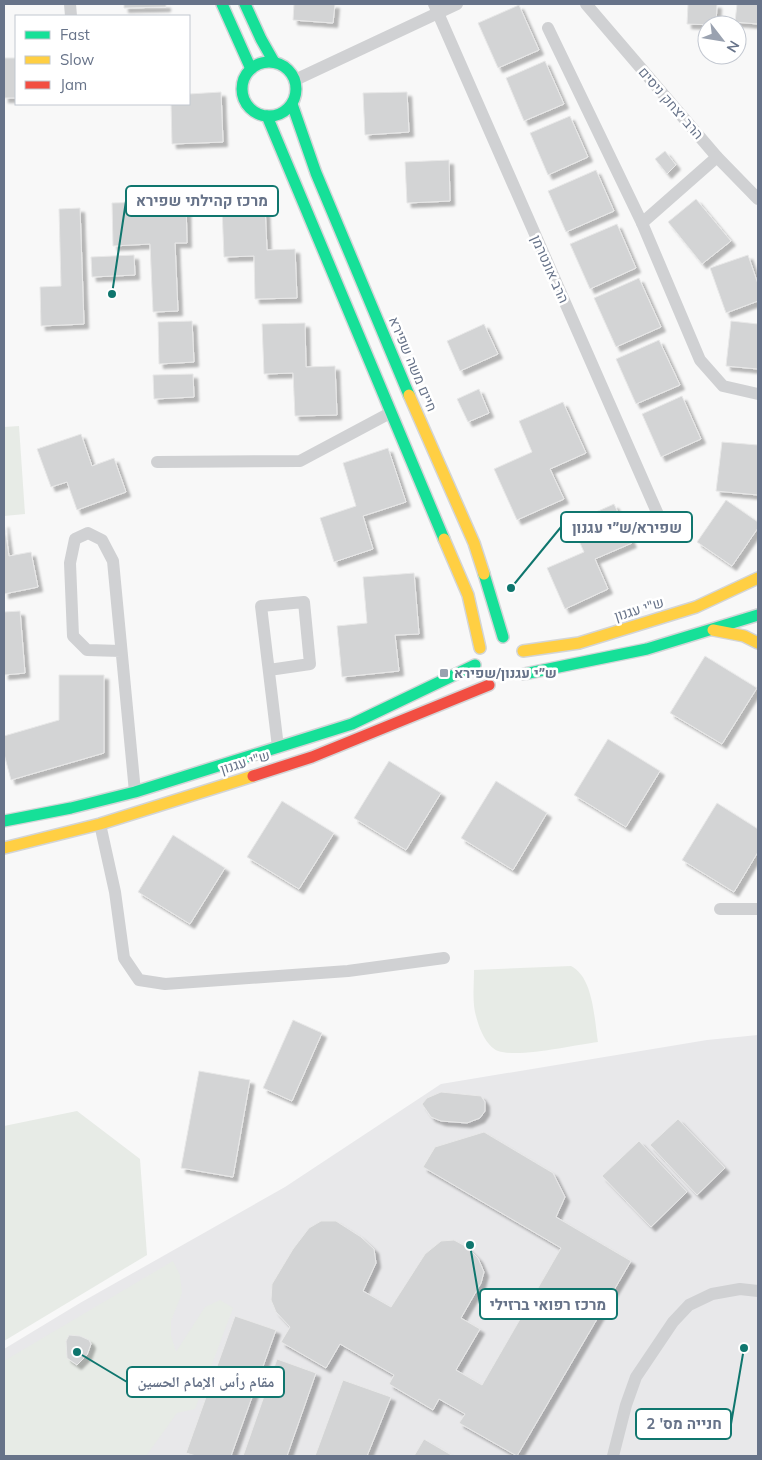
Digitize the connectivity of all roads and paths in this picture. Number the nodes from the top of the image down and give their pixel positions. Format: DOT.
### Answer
graph roads {
  1 [pos="222,4"];
  2 [pos="245,4"];
  3 [pos="457,4"];
  4 [pos="586,4"];
  5 [pos="436,9"];
  6 [pos="548,28"];
  7 [pos="274,62"];
  8 [pos="251,69"];
  9 [pos="295,80"];
  10 [pos="292,104"];
  11 [pos="267,116"];
  12 [pos="717,157"];
  13 [pos="758,199"];
  14 [pos="642,223"];
  15 [pos="758,394"];
  16 [pos="390,414"];
  17 [pos="157,462"];
  18 [pos="667,535"];
  19 [pos="758,578"];
  20 [pos="758,615"];
  21 [pos="710,629"];
  22 [pos="502,643"];
  23 [pos="758,643"];
  24 [pos="121,651"];
  25 [pos="475,665"];
  26 [pos="269,670"];
  27 [pos="278,747"];
  28 [pos="135,792"];
  29 [pos="4,821"];
  30 [pos="100,824"];
  31 [pos="4,848"];
  32 [pos="720,909"];
  33 [pos="758,909"];
  34 [pos="444,958"];
  35 [pos="758,1292"];
  36 [pos="613,1456"];
  1 -- 8 [label="street"];
  2 -- 7 [label="street"];
  3 -- 5 [label="street"];
  4 -- 12 [label="street, הרב יצחק ניסים"];
  5 -- 9 [label="street"];
  5 -- 18 [label="street, הרב אונטרמן"];
  6 -- 14 [label="street"];
  7 -- 8 [label="street"];
  7 -- 9 [label="street"];
  8 -- 11 [label="street"];
  9 -- 10 [label="street"];
  10 -- 11 [label="street"];
  10 -- 22 [label="street, חיים משה שפירא"];
  11 -- 16 [label="street"];
  12 -- 13 [label="street, הרב יצחק ניסים"];
  12 -- 14 [label="street"];
  14 -- 15 [label="street"];
  16 -- 17 [label="street"];
  16 -- 22 [label="street"];
  19 -- 22 [label="street, ש\"י עגנון"];
  20 -- 21 [label="street"];
  21 -- 22 [label="street"];
  21 -- 23 [label="street"];
  22 -- 25 [label="street"];
  24 -- 24 [label="street"];
  24 -- 28 [label="street"];
  25 -- 27 [label="street, ש\"י עגנון"];
  25 -- 30 [label="street, ש\"י עגנון"];
  26 -- 26 [label="street"];
  26 -- 27 [label="street"];
  27 -- 28 [label="street, ש\"י עגנון"];
  28 -- 29 [label="street, ש\"י עגנון"];
  30 -- 31 [label="street, ש\"י עגנון"];
  30 -- 34 [label="street"];
  32 -- 33 [label="street"];
  35 -- 36 [label="street"];
}
